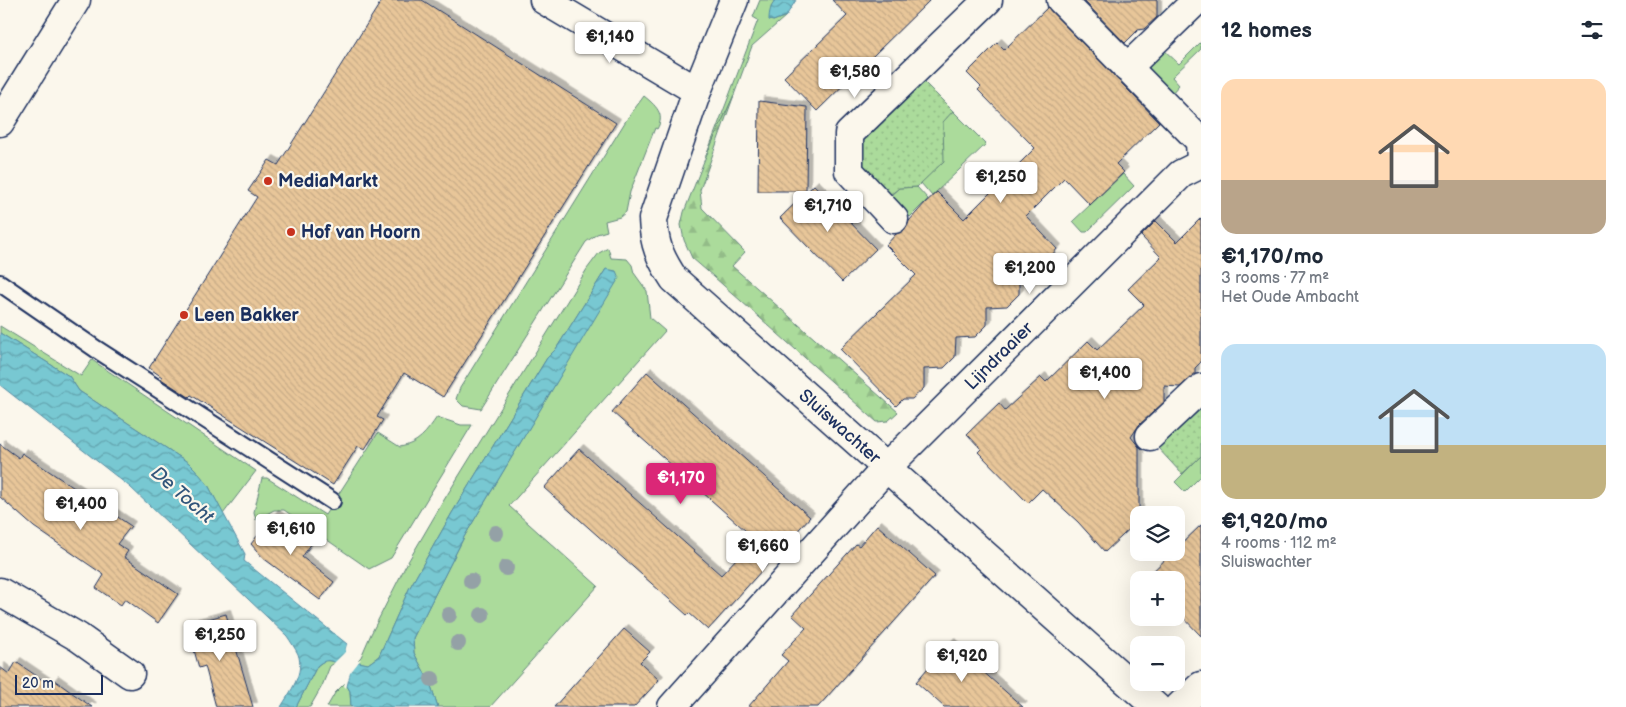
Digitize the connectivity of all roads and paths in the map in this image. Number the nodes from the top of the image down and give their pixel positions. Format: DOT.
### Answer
graph roads {
  1 [pos="76,0"];
  2 [pos="544,0"];
  3 [pos="734,0"];
  4 [pos="988,0"];
  5 [pos="1061,0"];
  6 [pos="1197,0"];
  7 [pos="1127,68"];
  8 [pos="697,91"];
  9 [pos="0,122"];
  10 [pos="1201,163"];
  11 [pos="894,219"];
  12 [pos="0,283"];
  13 [pos="1201,388"];
  14 [pos="1150,436"];
  15 [pos="886,468"];
  16 [pos="332,501"];
  17 [pos="0,592"];
  18 [pos="130,674"];
  19 [pos="1201,686"];
  20 [pos="672,707"];
  21 [pos="1156,707"];
  22 [pos="1179,707"];
  1 -- 9 [label="street"];
  2 -- 8 [label="street"];
  3 -- 8 [label="street, Sluiswachter"];
  4 -- 11 [label="street"];
  5 -- 7 [label="street, Lijndraaier"];
  6 -- 7 [label="street"];
  7 -- 10 [label="street, Lijndraaier"];
  8 -- 15 [label="street, Sluiswachter"];
  10 -- 15 [label="street, Lijndraaier"];
  12 -- 16 [label="lane"];
  13 -- 14 [label="street"];
  15 -- 20 [label="street, Lijndraaier"];
  15 -- 21 [label="street, Sluiswachter"];
  17 -- 18 [label="street"];
  19 -- 22 [label="street"];
}
